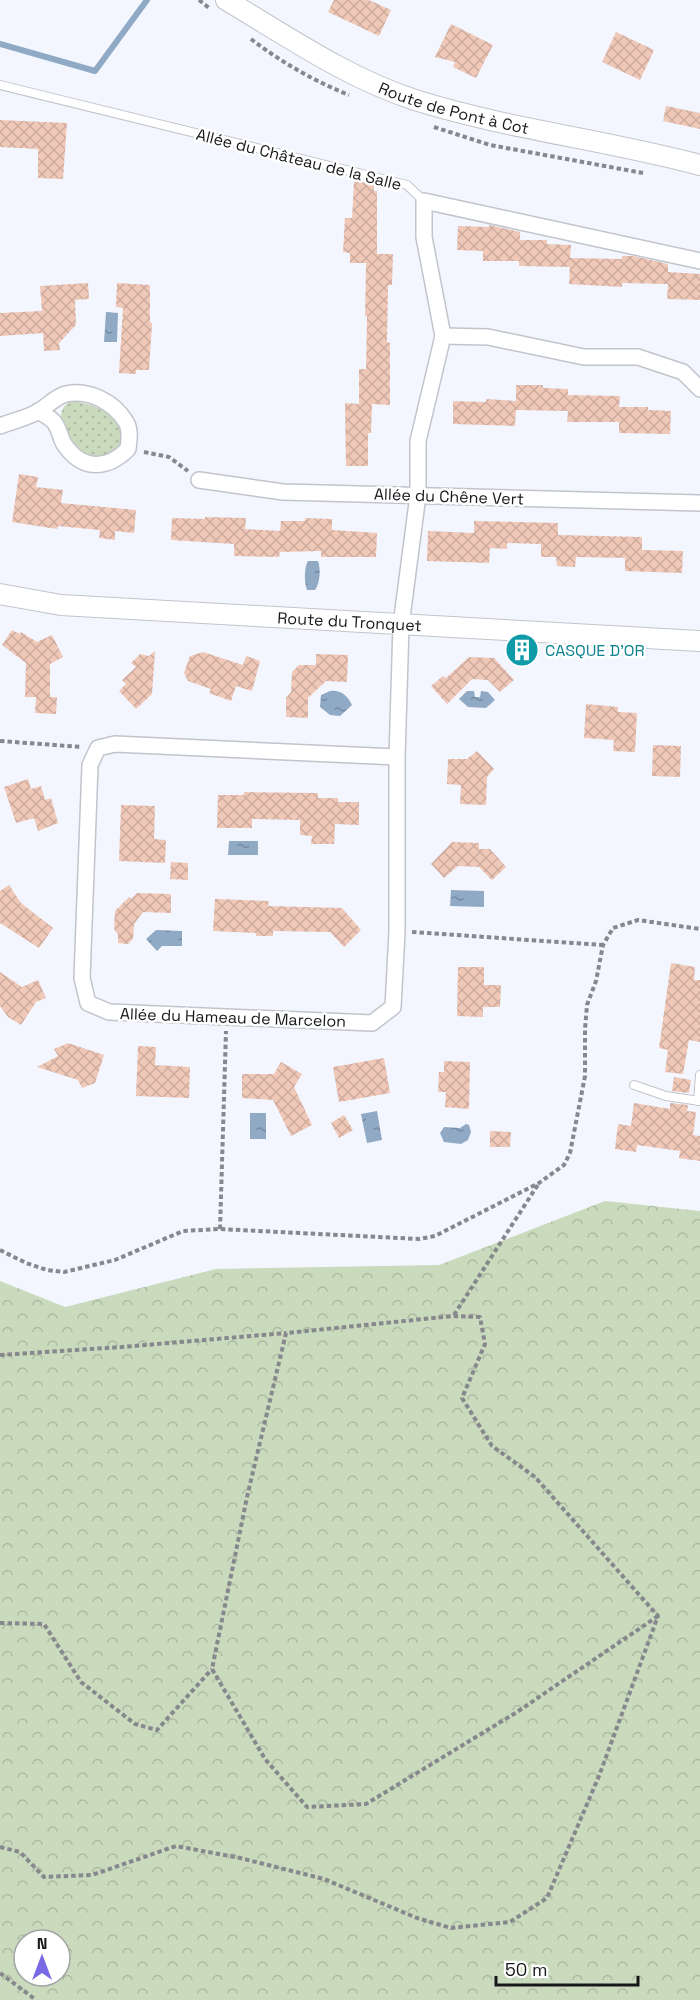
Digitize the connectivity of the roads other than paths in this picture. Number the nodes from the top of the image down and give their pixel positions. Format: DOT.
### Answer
graph roads {
  1 [pos="226,0"];
  2 [pos="0,85"];
  3 [pos="700,165"];
  4 [pos="424,201"];
  5 [pos="700,261"];
  6 [pos="443,336"];
  7 [pos="700,389"];
  8 [pos="38,411"];
  9 [pos="0,426"];
  10 [pos="199,480"];
  11 [pos="418,495"];
  12 [pos="700,502"];
  13 [pos="0,594"];
  14 [pos="401,625"];
  15 [pos="700,640"];
  16 [pos="397,757"];
  17 [pos="700,1076"];
  18 [pos="634,1085"];
  19 [pos="699,1101"];
  1 -- 3 [label="street, Route de Pont à Cot"];
  2 -- 4 [label="lane, Allée du Château de la Salle"];
  4 -- 5 [label="street, Allée du Château de la Salle"];
  4 -- 6 [label="street"];
  6 -- 7 [label="street"];
  6 -- 11 [label="street, Allée du Hameau de Marcelon"];
  8 -- 8 [label="street"];
  8 -- 9 [label="street"];
  10 -- 11 [label="street, Allée du Chêne Vert"];
  11 -- 12 [label="street, Allée du Chêne Vert"];
  11 -- 14 [label="street, Allée du Hameau de Marcelon"];
  13 -- 14 [label="street, Route du Tronquet"];
  14 -- 15 [label="street, Route du Tronquet"];
  14 -- 16 [label="street, Allée du Hameau de Marcelon"];
  16 -- 16 [label="street, Allée du Hameau de Marcelon"];
  17 -- 19 [label="lane"];
  18 -- 19 [label="lane"];
}
